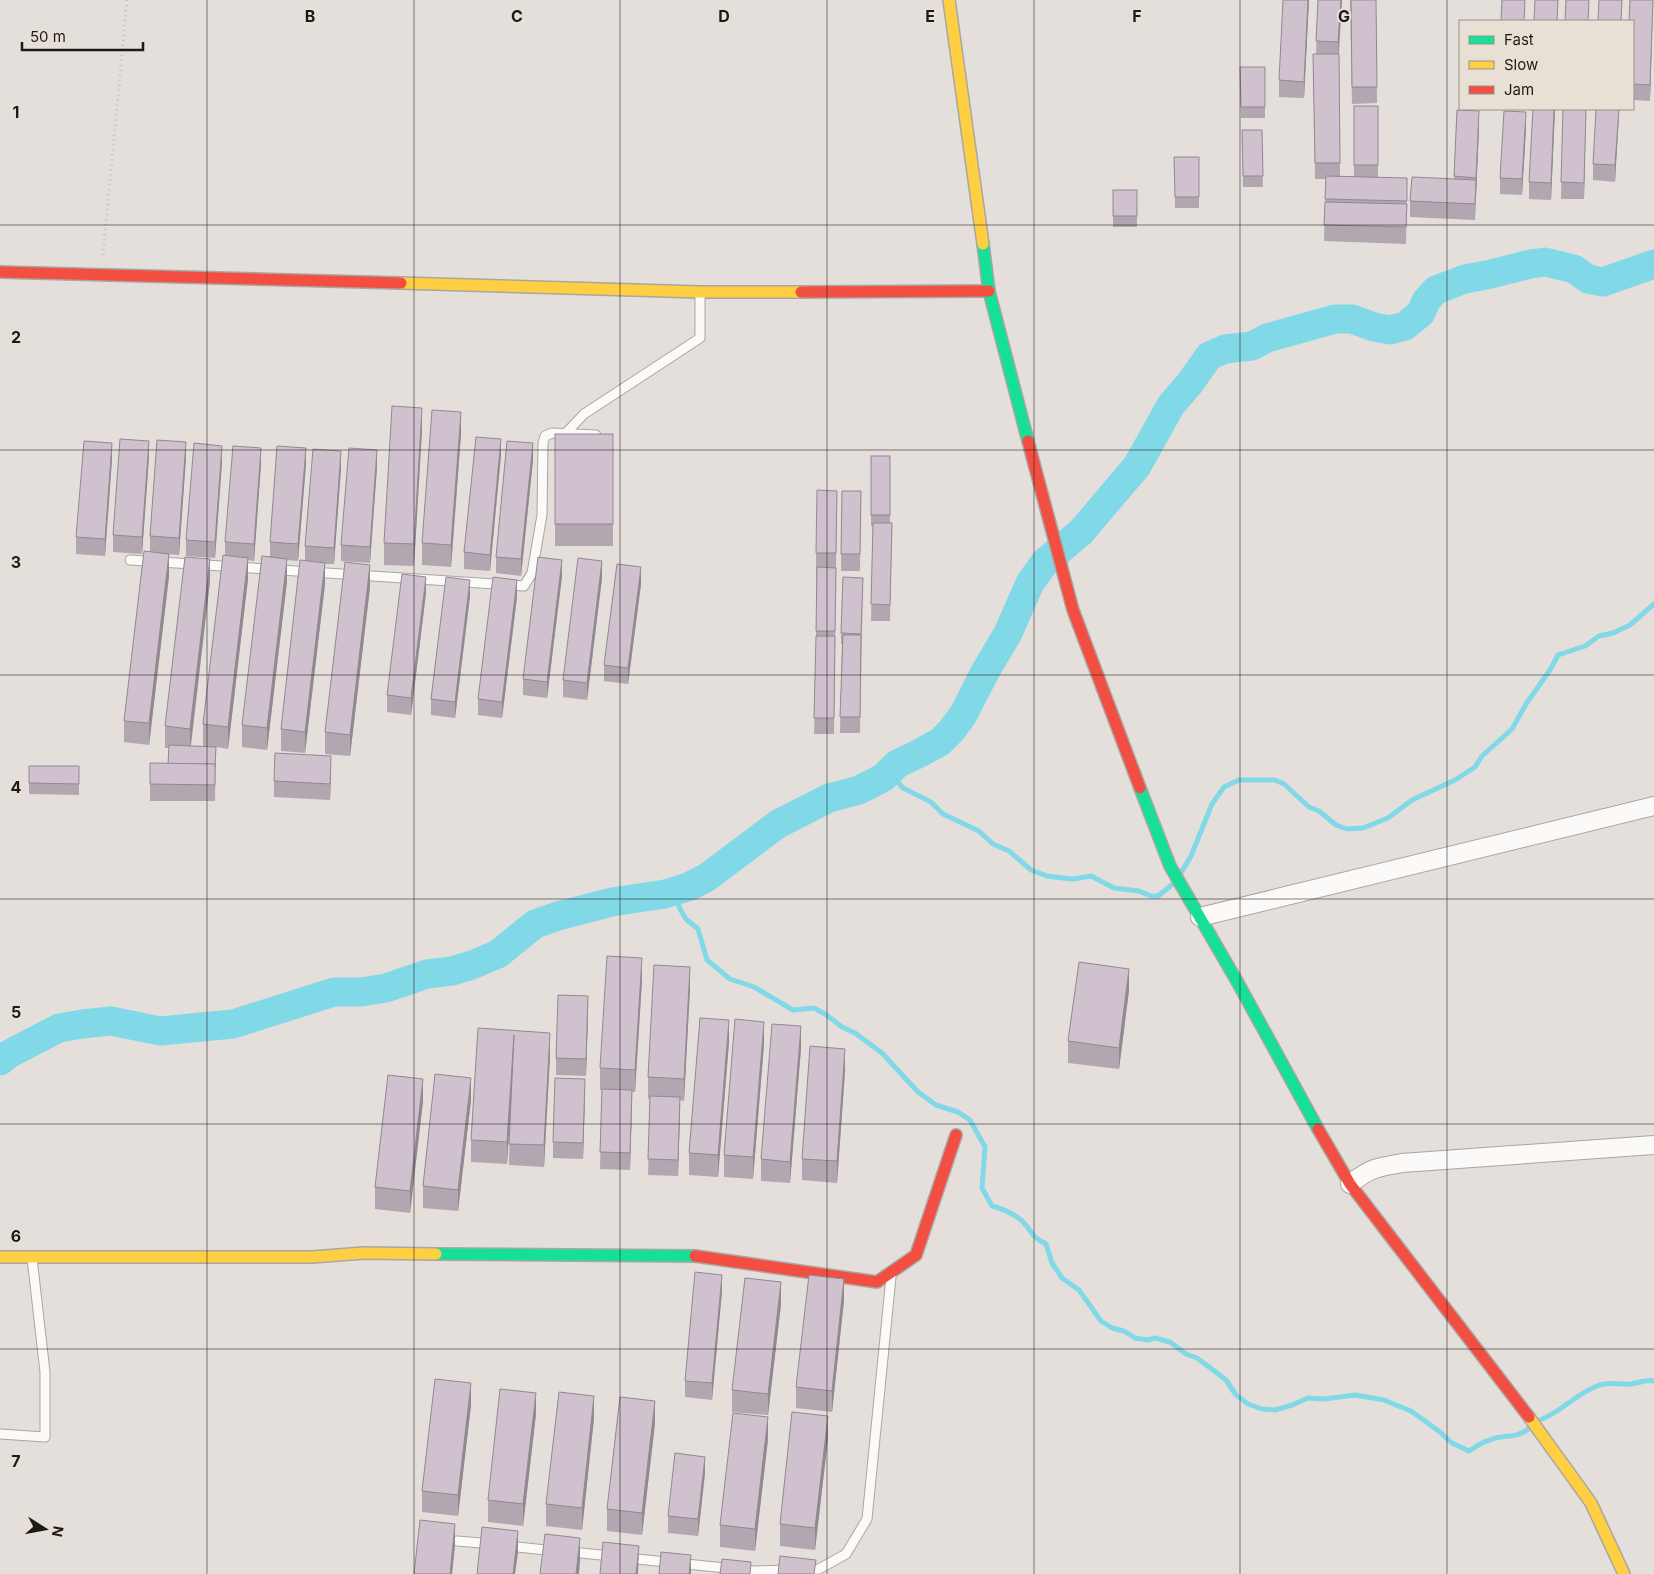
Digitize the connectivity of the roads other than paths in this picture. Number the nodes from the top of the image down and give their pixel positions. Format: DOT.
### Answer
graph roads {
  1 [pos="949,0"];
  2 [pos="0,272"];
  3 [pos="989,291"];
  4 [pos="700,292"];
  5 [pos="566,433"];
  6 [pos="609,435"];
  7 [pos="130,560"];
  8 [pos="1654,806"];
  9 [pos="1200,917"];
  10 [pos="956,1135"];
  11 [pos="1654,1145"];
  12 [pos="1350,1184"];
  13 [pos="31,1256"];
  14 [pos="0,1257"];
  15 [pos="892,1272"];
  16 [pos="0,1434"];
  17 [pos="457,1540"];
  18 [pos="1624,1574"];
  1 -- 3 [label="street"];
  2 -- 4 [label="street"];
  3 -- 4 [label="street"];
  3 -- 9 [label="street"];
  4 -- 5 [label="lane"];
  5 -- 6 [label="lane"];
  5 -- 7 [label="lane"];
  8 -- 9 [label="street"];
  9 -- 12 [label="street"];
  10 -- 15 [label="street"];
  11 -- 12 [label="street"];
  12 -- 18 [label="street"];
  13 -- 14 [label="street"];
  13 -- 15 [label="street"];
  13 -- 16 [label="lane"];
  15 -- 17 [label="lane"];
}
